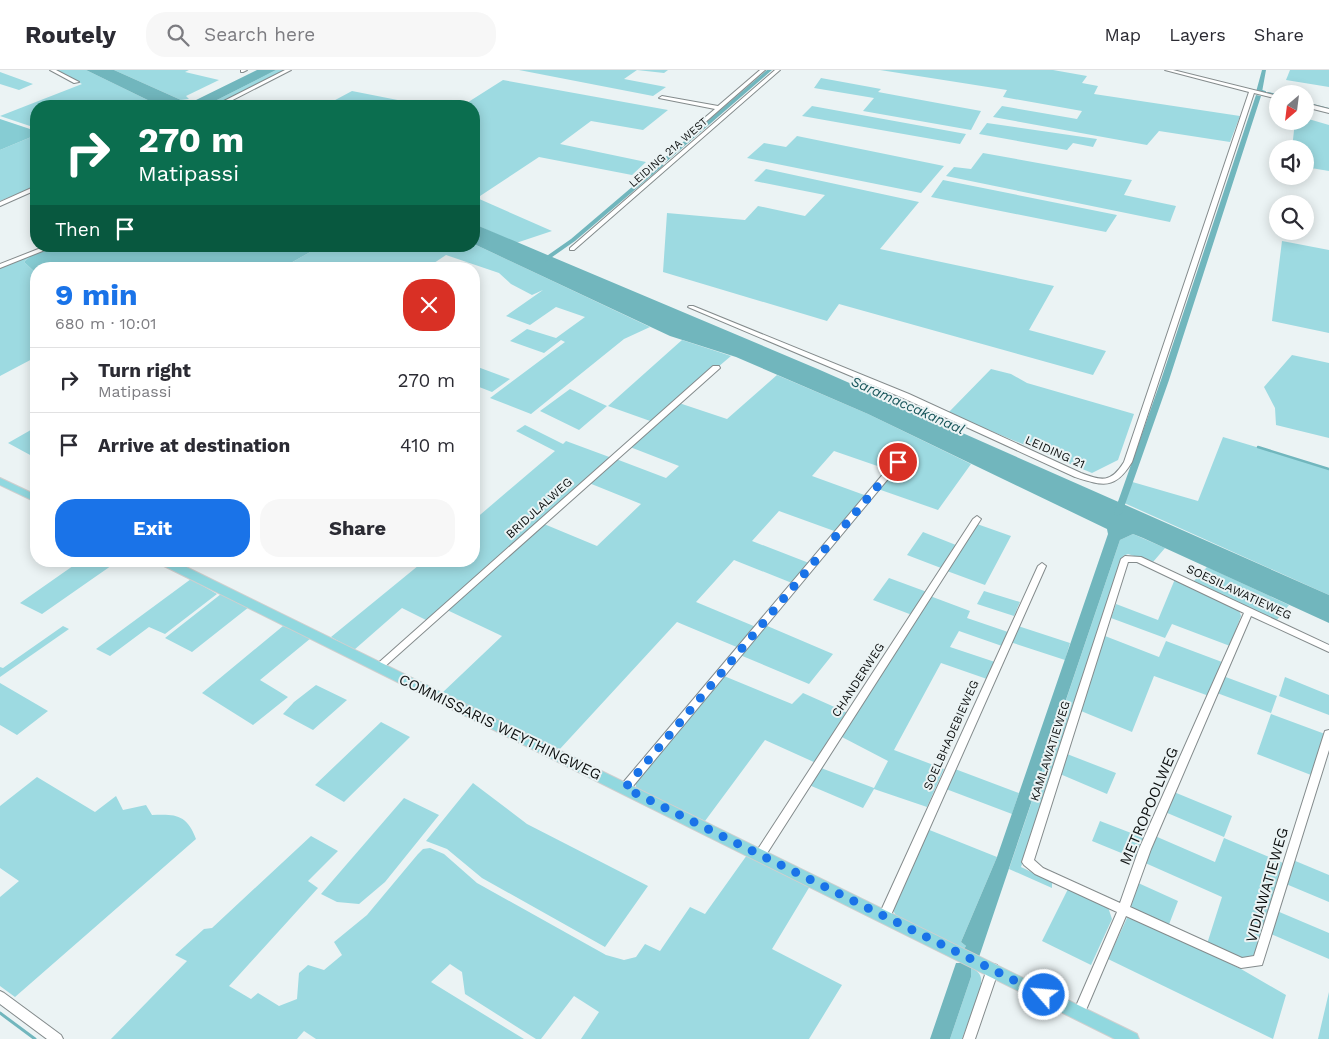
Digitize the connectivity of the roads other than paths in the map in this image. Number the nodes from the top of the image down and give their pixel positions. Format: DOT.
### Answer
graph roads {
  1 [pos="52,70"];
  2 [pos="289,70"];
  3 [pos="763,70"];
  4 [pos="778,70"];
  5 [pos="1167,70"];
  6 [pos="76,82"];
  7 [pos="1252,92"];
  8 [pos="1269,96"];
  9 [pos="662,98"];
  10 [pos="232,99"];
  11 [pos="1314,107"];
  12 [pos="720,108"];
  13 [pos="1329,111"];
  14 [pos="692,131"];
  15 [pos="30,191"];
  16 [pos="0,204"];
  17 [pos="572,249"];
  18 [pos="36,252"];
  19 [pos="0,266"];
  20 [pos="691,307"];
  21 [pos="716,368"];
  22 [pos="898,462"];
  23 [pos="0,481"];
  24 [pos="30,496"];
  25 [pos="977,520"];
  26 [pos="1138,559"];
  27 [pos="1042,566"];
  28 [pos="176,567"];
  29 [pos="1250,611"];
  30 [pos="1329,648"];
  31 [pos="379,667"];
  32 [pos="1329,734"];
  33 [pos="625,788"];
  34 [pos="760,855"];
  35 [pos="1124,908"];
  36 [pos="885,915"];
  37 [pos="986,966"];
  38 [pos="0,997"];
  39 [pos="1079,1013"];
  40 [pos="57,1039"];
  41 [pos="969,1039"];
  42 [pos="1131,1039"];
  1 -- 6 [label="street"];
  2 -- 10 [label="street"];
  3 -- 12 [label="street"];
  4 -- 17 [label="street, LEIDING 21A WEST"];
  5 -- 7 [label="street"];
  7 -- 8 [label="street"];
  7 -- 20 [label="street, LEIDING 21"];
  9 -- 12 [label="street"];
  11 -- 13 [label="street"];
  12 -- 14 [label="street"];
  15 -- 16 [label="street"];
  18 -- 19 [label="street"];
  21 -- 31 [label="street, BRIDJLALWEG"];
  22 -- 33 [label="street"];
  23 -- 24 [label="main road"];
  25 -- 34 [label="street, CHANDERWEG"];
  26 -- 29 [label="street, SOESILAWATIEWEG"];
  26 -- 35 [label="street, KAMLAWATIEWEG"];
  27 -- 36 [label="street, SOELBHADEBIEWEG"];
  28 -- 31 [label="main road, COMMISSARIS WEYTHINGWEG"];
  29 -- 30 [label="street, SOESILAWATIEWEG"];
  29 -- 35 [label="street, METROPOOLWEG"];
  31 -- 33 [label="main road, COMMISSARIS WEYTHINGWEG"];
  32 -- 35 [label="street, VIDIAWATIEWEG"];
  33 -- 34 [label="main road, COMMISSARIS WEYTHINGWEG"];
  34 -- 36 [label="main road, COMMISSARIS WEYTHINGWEG"];
  35 -- 39 [label="street, METROPOOLWEG"];
  36 -- 37 [label="main road, COMMISSARIS WEYTHINGWEG"];
  37 -- 39 [label="main road, COMMISSARIS WEYTHINGWEG"];
  37 -- 41 [label="street"];
  38 -- 40 [label="street"];
  39 -- 42 [label="main road, COMMISSARIS WEYTHINGWEG"];
}
